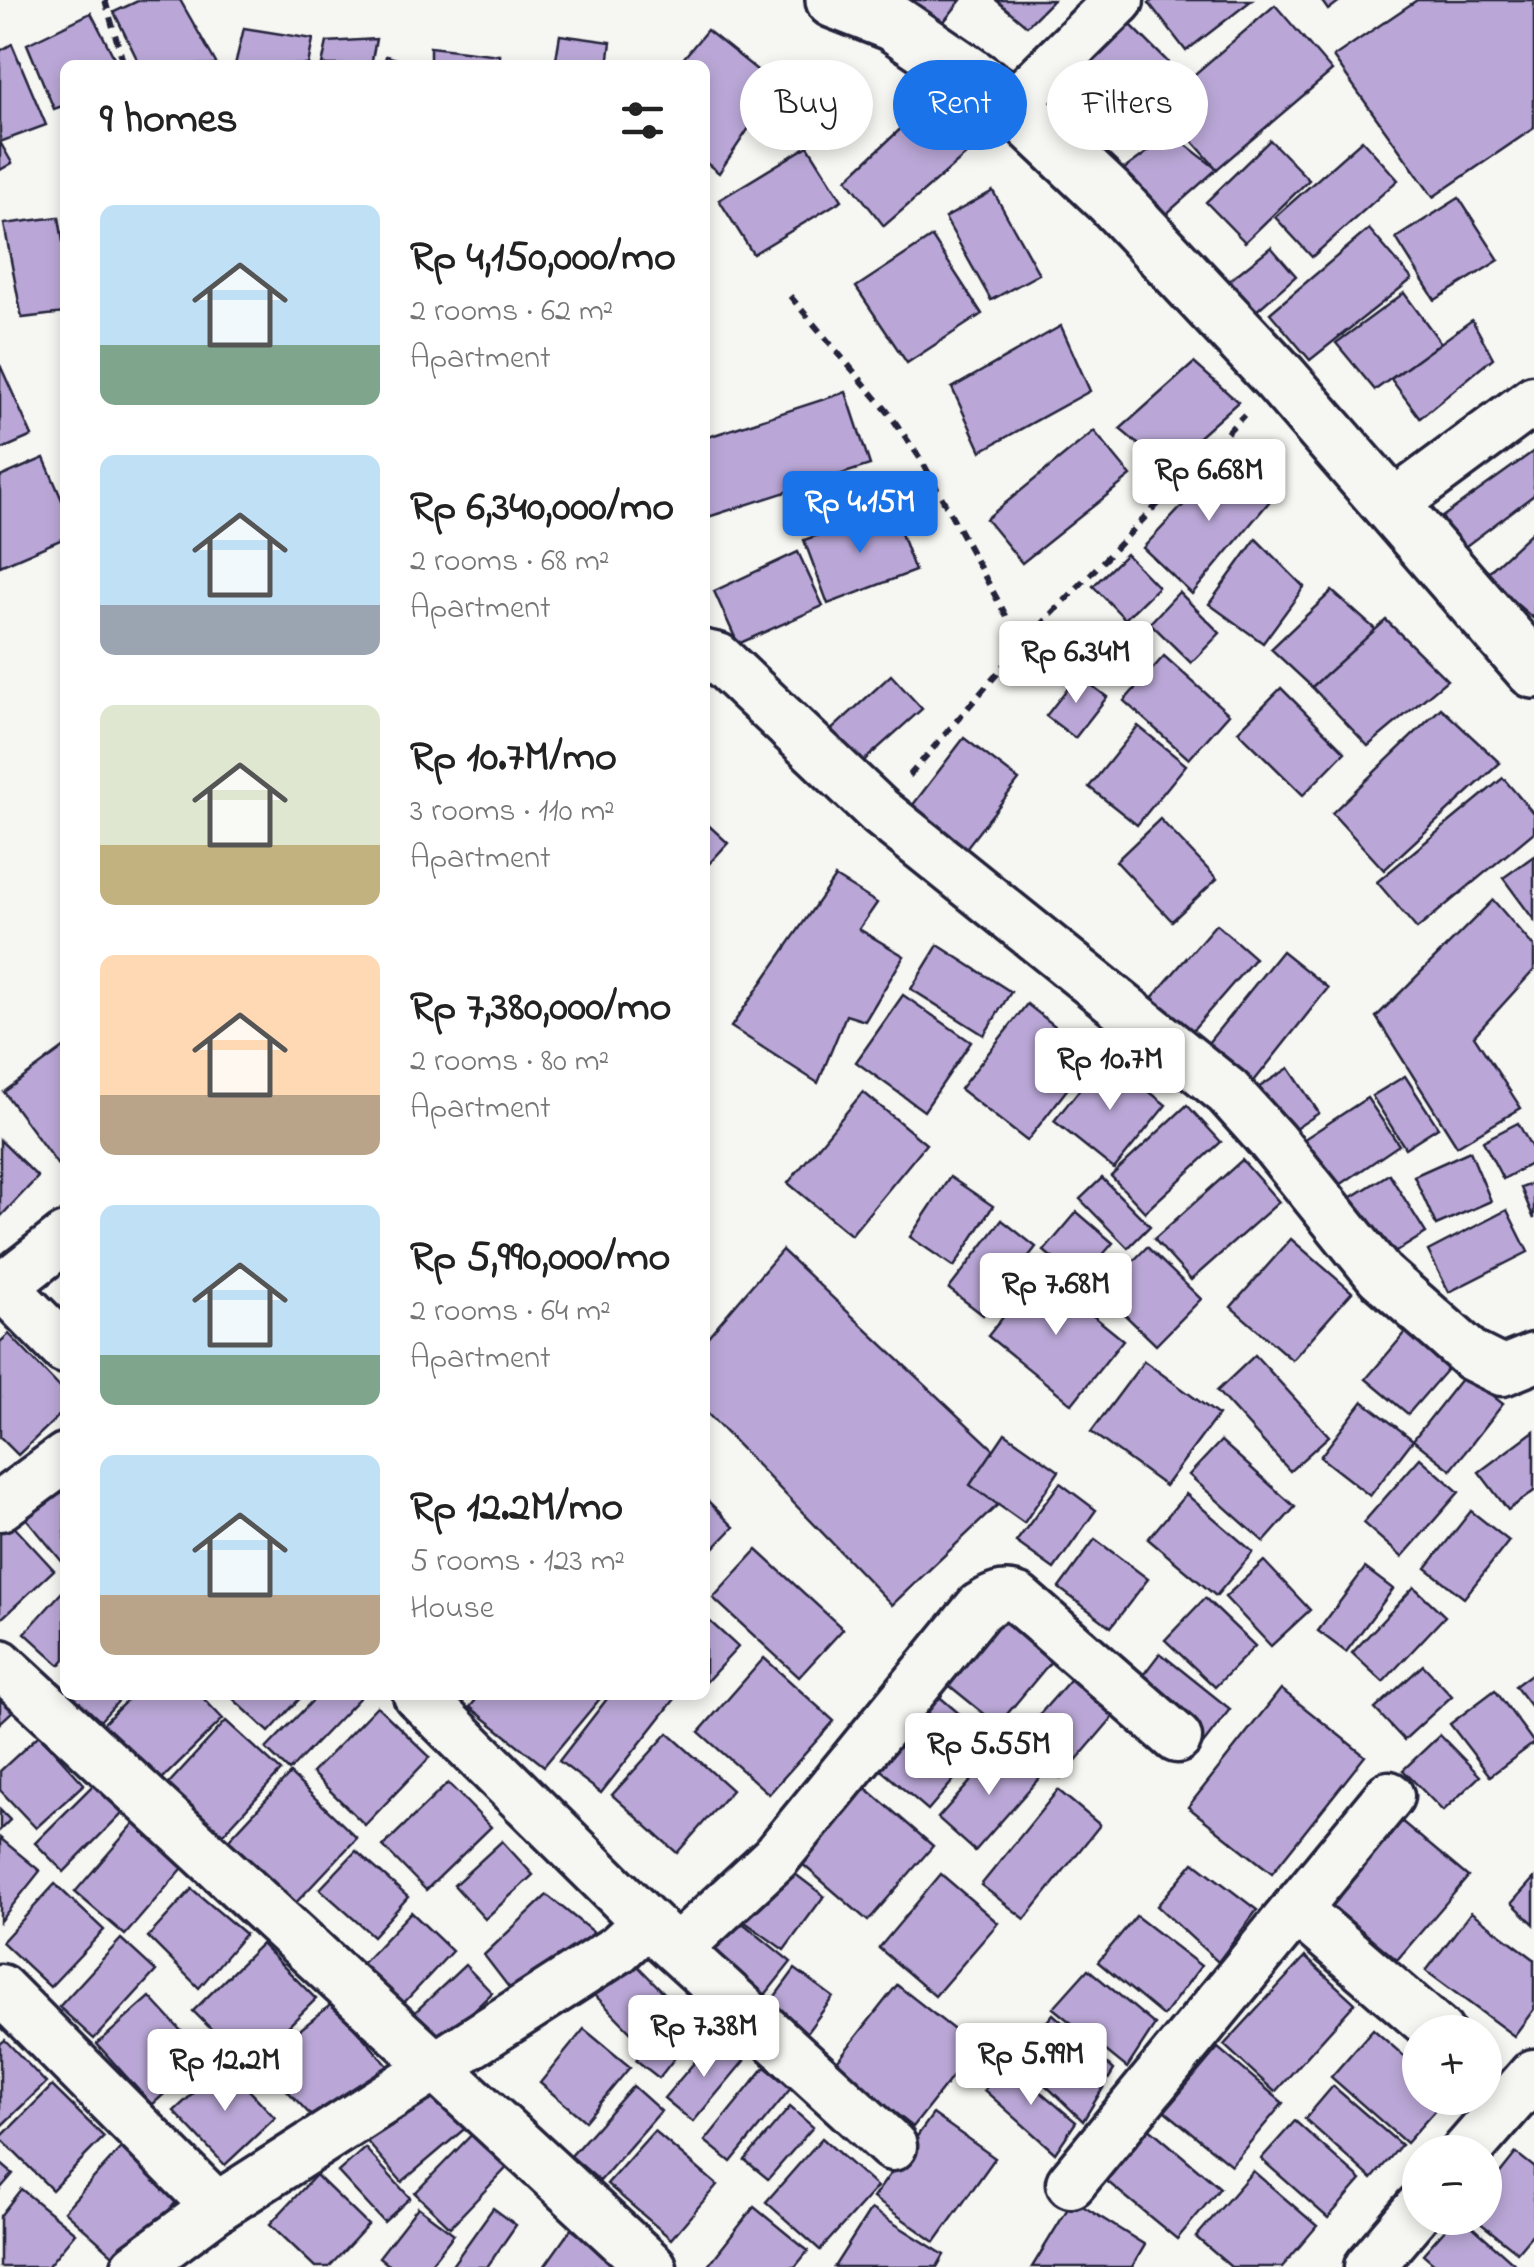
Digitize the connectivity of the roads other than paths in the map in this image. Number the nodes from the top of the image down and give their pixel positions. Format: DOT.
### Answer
graph roads {
  1 [pos="834,0"];
  2 [pos="1119,0"];
  3 [pos="949,60"];
  4 [pos="1027,91"];
  5 [pos="1027,117"];
  6 [pos="1534,400"];
  7 [pos="1392,505"];
  8 [pos="710,656"];
  9 [pos="1534,670"];
  10 [pos="60,1242"];
  11 [pos="2,1284"];
  12 [pos="60,1344"];
  13 [pos="1534,1358"];
  14 [pos="60,1462"];
  15 [pos="0,1506"];
  16 [pos="0,1664"];
  17 [pos="423,1700"];
  18 [pos="1178,1738"];
  19 [pos="1389,1796"];
  20 [pos="1296,1909"];
  21 [pos="662,1935"];
  22 [pos="0,1989"];
  23 [pos="1419,2015"];
  24 [pos="436,2068"];
  25 [pos="1517,2089"];
  26 [pos="1480,2135"];
  27 [pos="892,2146"];
  28 [pos="1071,2183"];
  29 [pos="217,2207"];
  30 [pos="1402,2229"];
  31 [pos="136,2267"];
  32 [pos="652,2267"];
  33 [pos="1370,2267"];
  1 -- 3 [label="main road"];
  2 -- 4 [label="street"];
  5 -- 7 [label="main road"];
  6 -- 7 [label="street"];
  7 -- 9 [label="main road"];
  8 -- 13 [label="street"];
  10 -- 11 [label="street"];
  11 -- 12 [label="street"];
  14 -- 15 [label="street"];
  16 -- 24 [label="street"];
  17 -- 21 [label="street"];
  18 -- 21 [label="street"];
  19 -- 20 [label="street"];
  20 -- 23 [label="street"];
  20 -- 28 [label="street"];
  21 -- 24 [label="street"];
  21 -- 27 [label="street"];
  22 -- 29 [label="street"];
  24 -- 29 [label="street"];
  24 -- 32 [label="street"];
  25 -- 26 [label="street"];
  29 -- 31 [label="street"];
  30 -- 33 [label="street"];
}
